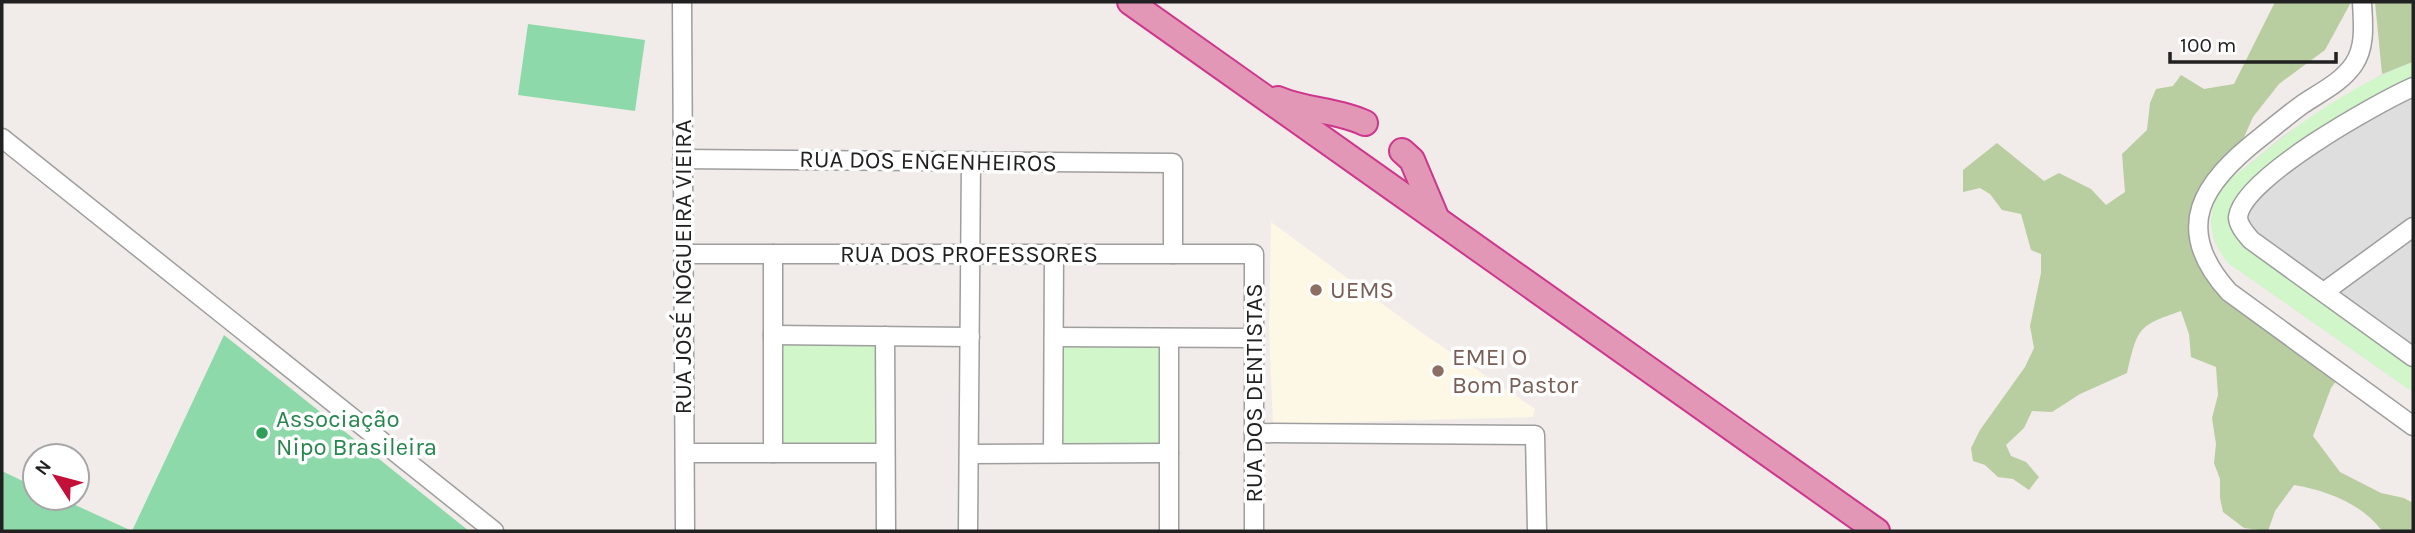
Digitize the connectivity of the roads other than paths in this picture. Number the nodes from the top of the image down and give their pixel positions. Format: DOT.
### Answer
graph roads {
  1 [pos="682,2"];
  2 [pos="1130,2"];
  3 [pos="2362,2"];
  4 [pos="1239,81"];
  5 [pos="2413,87"];
  6 [pos="1365,123"];
  7 [pos="2,138"];
  8 [pos="1402,150"];
  9 [pos="682,159"];
  10 [pos="971,161"];
  11 [pos="1436,217"];
  12 [pos="2413,227"];
  13 [pos="683,254"];
  14 [pos="773,254"];
  15 [pos="970,254"];
  16 [pos="1054,254"];
  17 [pos="1173,254"];
  18 [pos="1254,254"];
  19 [pos="2324,292"];
  20 [pos="773,335"];
  21 [pos="885,336"];
  22 [pos="970,337"];
  23 [pos="1054,337"];
  24 [pos="1169,338"];
  25 [pos="1254,338"];
  26 [pos="2413,357"];
  27 [pos="2413,426"];
  28 [pos="1254,433"];
  29 [pos="685,453"];
  30 [pos="772,453"];
  31 [pos="886,453"];
  32 [pos="1053,453"];
  33 [pos="1169,453"];
  34 [pos="969,454"];
  35 [pos="494,531"];
  36 [pos="685,531"];
  37 [pos="886,531"];
  38 [pos="968,531"];
  39 [pos="1170,531"];
  40 [pos="1254,531"];
  41 [pos="1538,531"];
  42 [pos="1877,531"];
  1 -- 9 [label="street, RUA JOSÉ NOGUEIRA VIEIRA"];
  2 -- 4 [label="highway"];
  3 -- 27 [label="street"];
  4 -- 6 [label="highway"];
  4 -- 11 [label="highway"];
  5 -- 19 [label="street"];
  7 -- 35 [label="street"];
  8 -- 11 [label="highway"];
  9 -- 10 [label="street, RUA DOS ENGENHEIROS"];
  9 -- 13 [label="street, RUA JOSÉ NOGUEIRA VIEIRA"];
  10 -- 15 [label="street"];
  10 -- 17 [label="street, RUA DOS ENGENHEIROS"];
  11 -- 42 [label="highway"];
  12 -- 19 [label="street"];
  13 -- 14 [label="street, RUA DOS PROFESSORES"];
  13 -- 29 [label="street, RUA JOSÉ NOGUEIRA VIEIRA"];
  14 -- 15 [label="street, RUA DOS PROFESSORES"];
  14 -- 20 [label="street"];
  15 -- 16 [label="street, RUA DOS PROFESSORES"];
  15 -- 22 [label="street"];
  16 -- 17 [label="street, RUA DOS PROFESSORES"];
  16 -- 23 [label="street"];
  17 -- 18 [label="street, RUA DOS PROFESSORES"];
  18 -- 25 [label="street, RUA DOS DENTISTAS"];
  19 -- 26 [label="street"];
  20 -- 21 [label="street"];
  20 -- 30 [label="street"];
  21 -- 22 [label="street"];
  21 -- 31 [label="street"];
  22 -- 34 [label="street"];
  23 -- 24 [label="street"];
  23 -- 32 [label="street"];
  24 -- 25 [label="street"];
  24 -- 33 [label="street"];
  25 -- 28 [label="street, RUA DOS DENTISTAS"];
  28 -- 40 [label="street, RUA DOS DENTISTAS"];
  28 -- 41 [label="street"];
  29 -- 30 [label="street"];
  29 -- 36 [label="street, RUA JOSÉ NOGUEIRA VIEIRA"];
  30 -- 31 [label="street"];
  31 -- 37 [label="street"];
  32 -- 33 [label="street"];
  32 -- 34 [label="street"];
  33 -- 39 [label="street"];
  34 -- 38 [label="street"];
}
